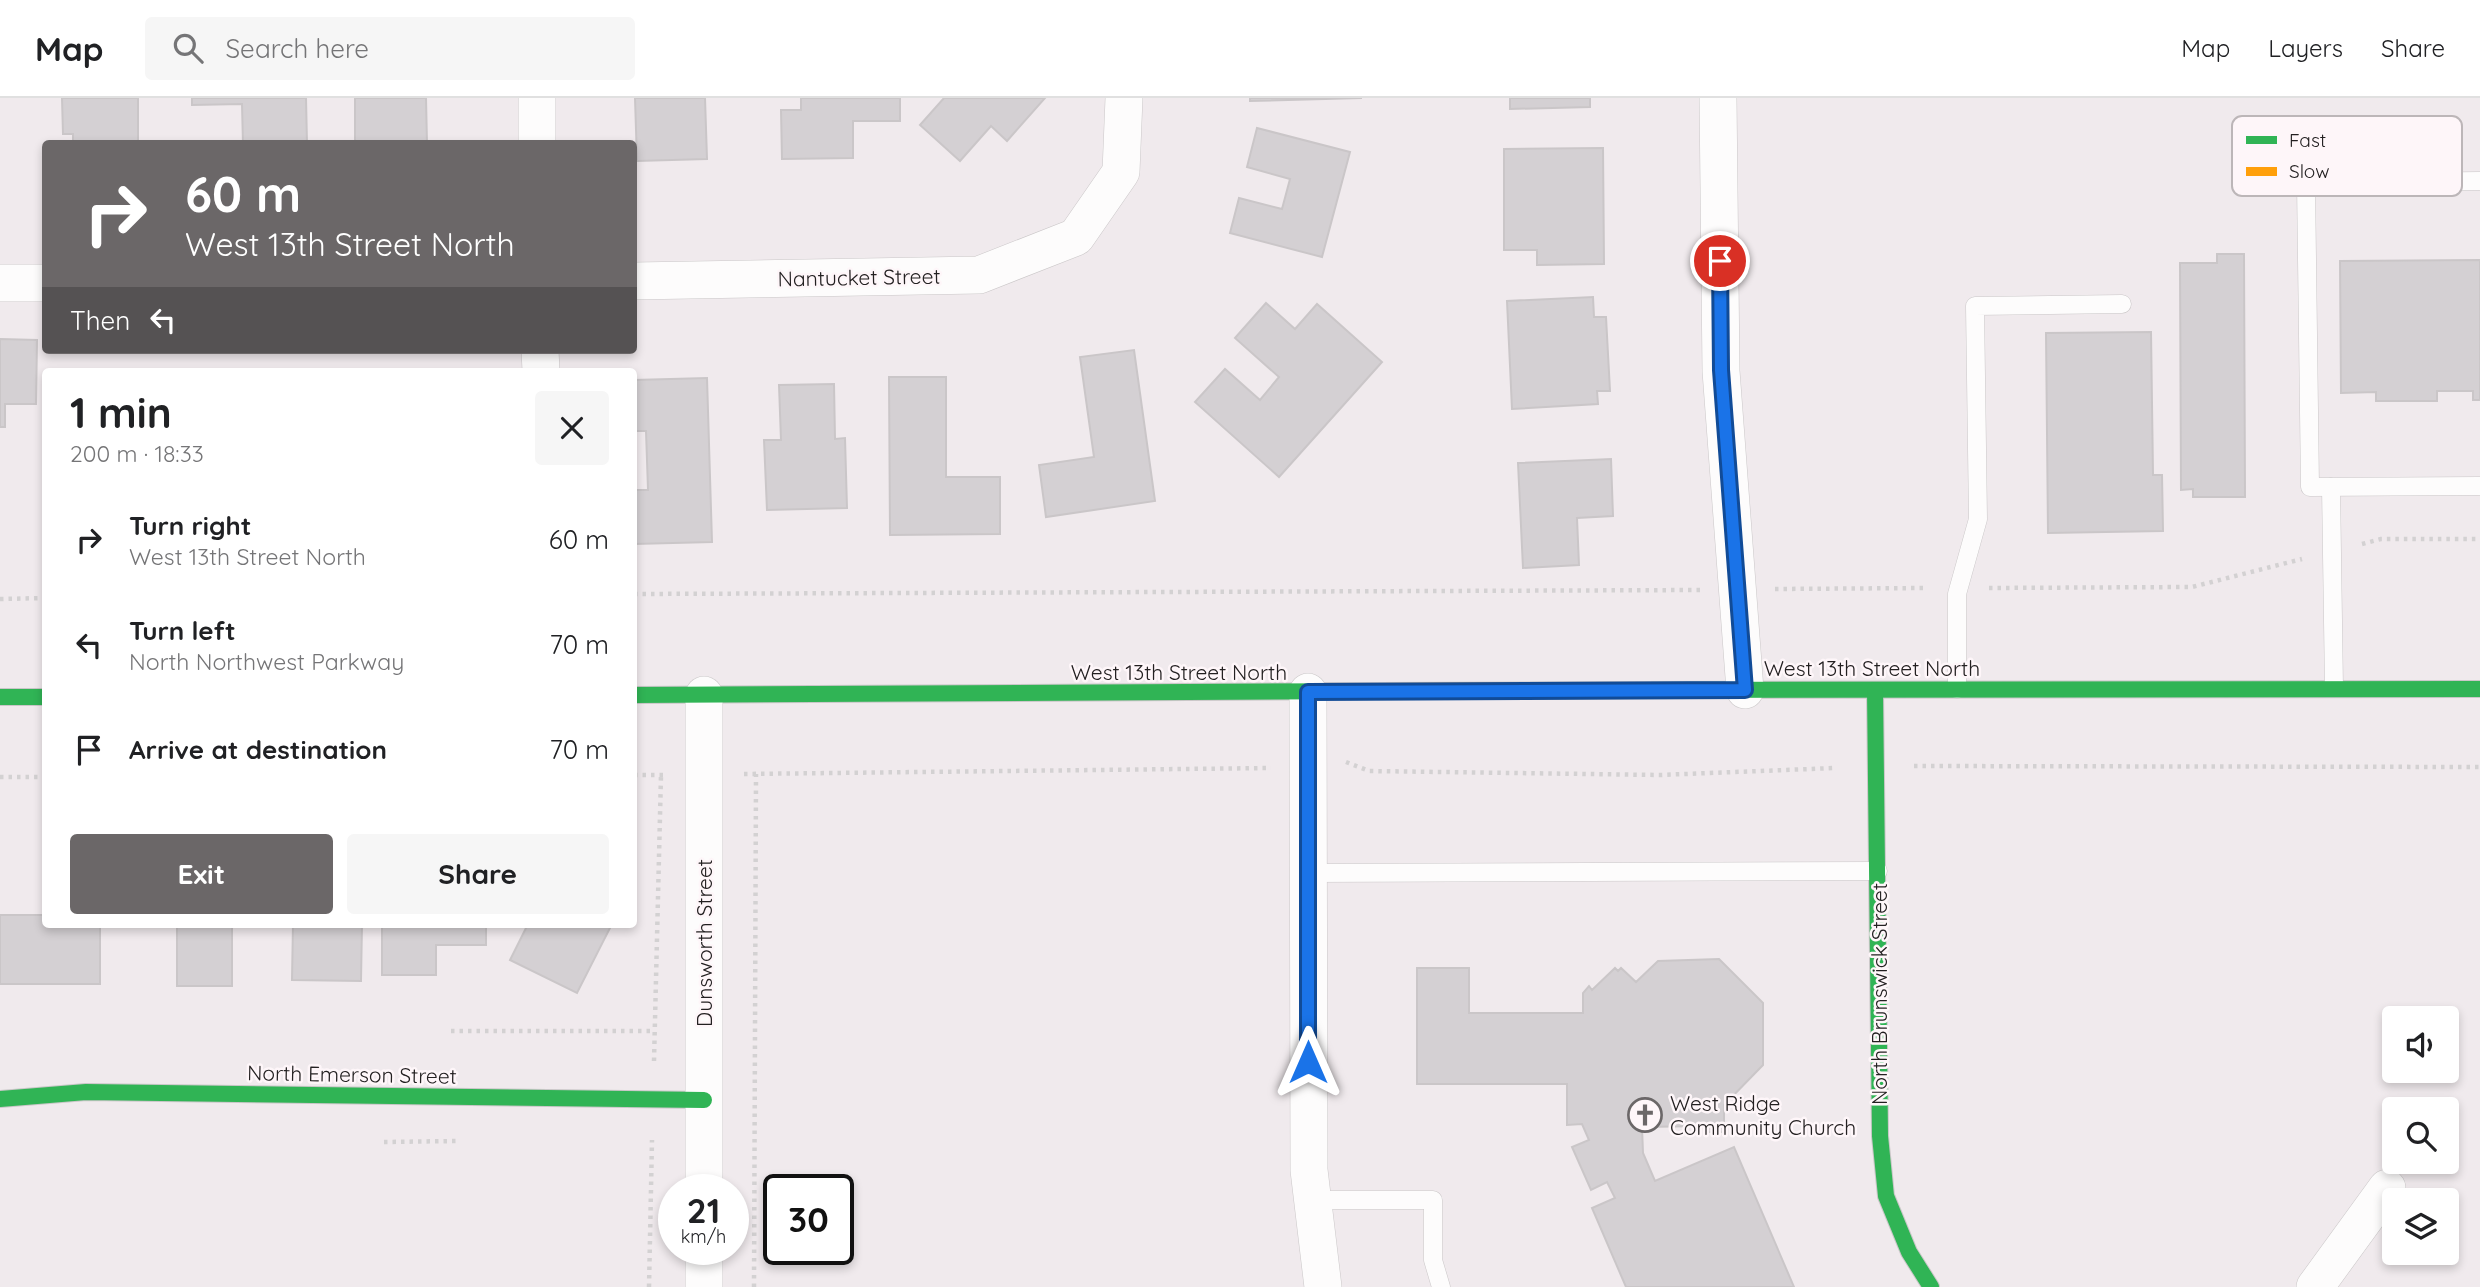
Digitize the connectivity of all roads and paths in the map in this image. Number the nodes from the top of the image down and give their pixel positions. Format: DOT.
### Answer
graph roads {
  1 [pos="537,98"];
  2 [pos="1124,98"];
  3 [pos="1718,98"];
  4 [pos="537,140"];
  5 [pos="2462,181"];
  6 [pos="2480,181"];
  7 [pos="2306,196"];
  8 [pos="637,281"];
  9 [pos="0,283"];
  10 [pos="42,283"];
  11 [pos="2122,304"];
  12 [pos="2480,486"];
  13 [pos="2332,487"];
  14 [pos="2480,539"];
  15 [pos="2332,551"];
  16 [pos="1959,588"];
  17 [pos="1737,589"];
  18 [pos="637,594"];
  19 [pos="42,598"];
  20 [pos="0,599"];
  21 [pos="2334,688"];
  22 [pos="1957,689"];
  23 [pos="2480,689"];
  24 [pos="1745,690"];
  25 [pos="1875,690"];
  26 [pos="1308,692"];
  27 [pos="637,695"];
  28 [pos="704,695"];
  29 [pos="0,697"];
  30 [pos="42,697"];
  31 [pos="1307,765"];
  32 [pos="1876,767"];
  33 [pos="2480,768"];
  34 [pos="704,774"];
  35 [pos="756,774"];
  36 [pos="637,775"];
  37 [pos="661,775"];
  38 [pos="0,777"];
  39 [pos="42,777"];
  40 [pos="1878,871"];
  41 [pos="1307,873"];
  42 [pos="451,1031"];
  43 [pos="655,1031"];
  44 [pos="0,1099"];
  45 [pos="653,1100"];
  46 [pos="704,1100"];
  47 [pos="704,1174"];
  48 [pos="2382,1195"];
  49 [pos="1311,1200"];
  50 [pos="704,1265"];
  51 [pos="649,1287"];
  52 [pos="704,1287"];
  53 [pos="754,1287"];
  54 [pos="1323,1287"];
  55 [pos="1441,1287"];
  56 [pos="1931,1287"];
  57 [pos="2315,1287"];
  1 -- 4 [label="street"];
  2 -- 8 [label="street, Nantucket Street"];
  3 -- 17 [label="street"];
  5 -- 6 [label="lane"];
  7 -- 13 [label="lane"];
  9 -- 10 [label="street"];
  11 -- 16 [label="lane"];
  12 -- 13 [label="lane"];
  13 -- 15 [label="lane"];
  14 -- 15 [label="path"];
  15 -- 16 [label="path"];
  15 -- 21 [label="lane"];
  16 -- 17 [label="path"];
  16 -- 22 [label="lane"];
  17 -- 18 [label="path"];
  17 -- 24 [label="street"];
  19 -- 20 [label="path"];
  21 -- 22 [label="street, West 13th Street North"];
  21 -- 23 [label="street, West 13th Street North"];
  22 -- 25 [label="street, West 13th Street North"];
  24 -- 25 [label="street, West 13th Street North"];
  24 -- 26 [label="street, West 13th Street North"];
  25 -- 32 [label="street, North Brunswick Street"];
  26 -- 28 [label="street, West 13th Street North"];
  26 -- 31 [label="street"];
  27 -- 28 [label="street, West 13th Street North"];
  28 -- 34 [label="street, Dunsworth Street"];
  29 -- 30 [label="street"];
  31 -- 32 [label="path"];
  31 -- 35 [label="path"];
  31 -- 41 [label="street"];
  32 -- 33 [label="path"];
  32 -- 40 [label="street, North Brunswick Street"];
  34 -- 35 [label="path"];
  34 -- 37 [label="path"];
  34 -- 46 [label="street, Dunsworth Street"];
  35 -- 53 [label="path"];
  36 -- 37 [label="path"];
  37 -- 43 [label="path"];
  38 -- 39 [label="path"];
  40 -- 41 [label="lane"];
  40 -- 56 [label="street, North Brunswick Street"];
  41 -- 49 [label="street"];
  42 -- 43 [label="path"];
  43 -- 45 [label="path"];
  44 -- 45 [label="street, North Emerson Street"];
  45 -- 46 [label="street, North Emerson Street"];
  45 -- 51 [label="path"];
  46 -- 47 [label="street, Dunsworth Street"];
  48 -- 57 [label="street"];
  49 -- 54 [label="street"];
  49 -- 55 [label="lane"];
  50 -- 52 [label="street"];
}
